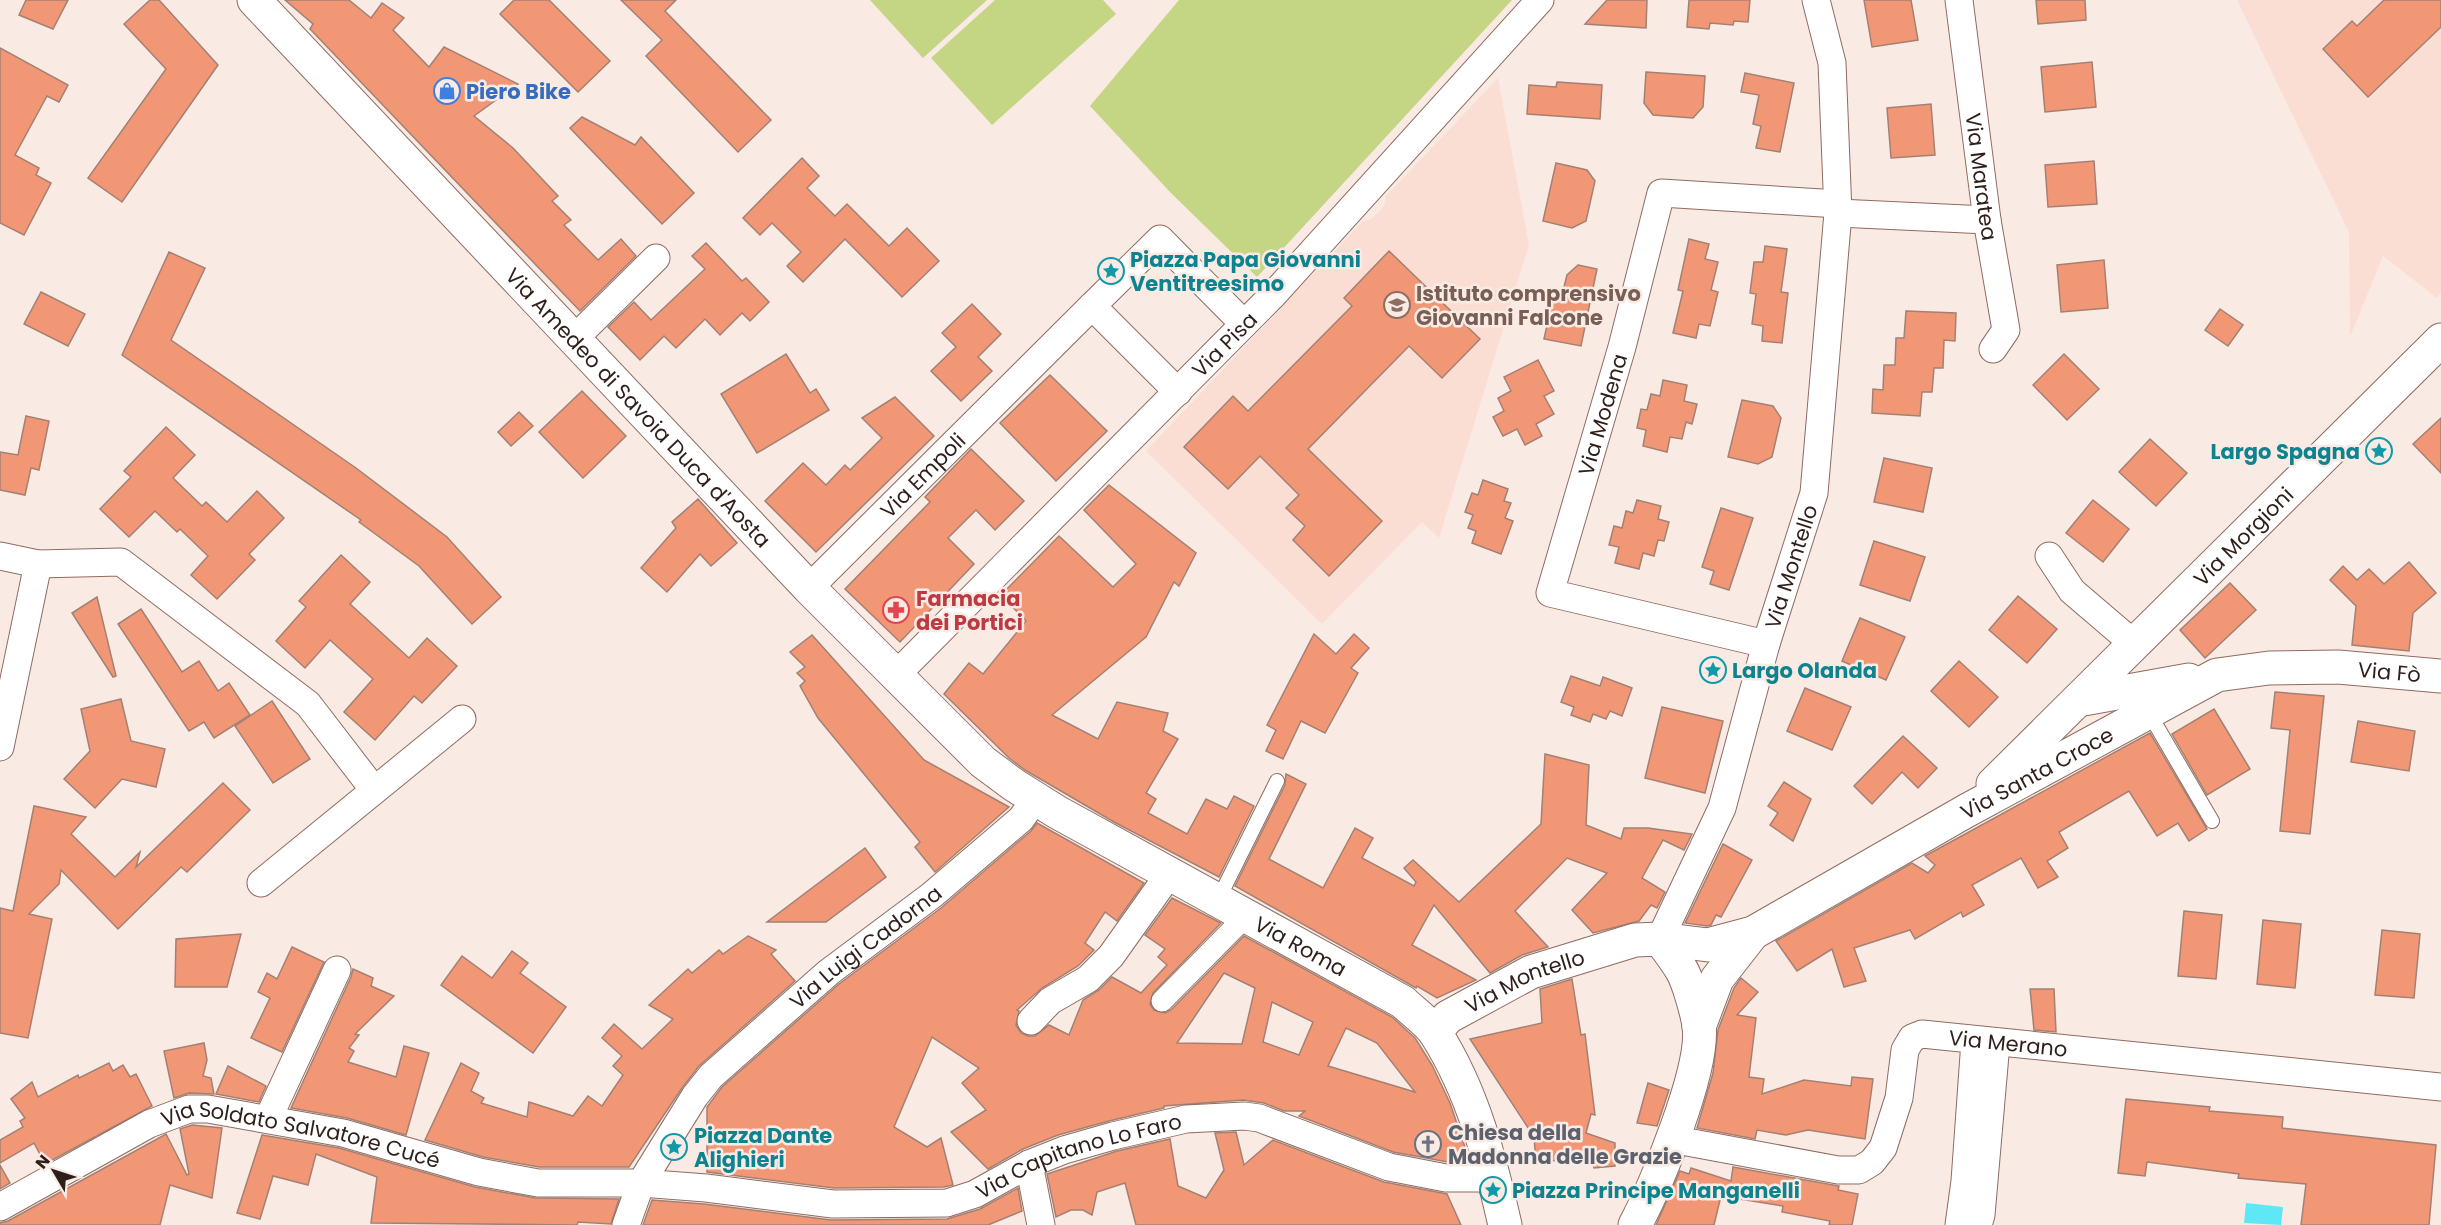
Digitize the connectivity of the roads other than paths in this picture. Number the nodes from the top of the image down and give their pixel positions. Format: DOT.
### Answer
graph roads {
  1 [pos="254,0"];
  2 [pos="1540,0"];
  3 [pos="1816,0"];
  4 [pos="1959,0"];
  5 [pos="1838,208"];
  6 [pos="1987,220"];
  7 [pos="656,258"];
  8 [pos="1092,306"];
  9 [pos="1244,324"];
  10 [pos="574,339"];
  11 [pos="2441,340"];
  12 [pos="1993,349"];
  13 [pos="1178,392"];
  14 [pos="0,556"];
  15 [pos="2049,556"];
  16 [pos="38,564"];
  17 [pos="809,588"];
  18 [pos="1766,644"];
  19 [pos="2128,650"];
  20 [pos="8,669"];
  21 [pos="896,675"];
  22 [pos="2441,676"];
  23 [pos="2149,700"];
  24 [pos="2068,709"];
  25 [pos="462,719"];
  26 [pos="0,747"];
  27 [pos="2082,748"];
  28 [pos="1277,781"];
  29 [pos="374,790"];
  30 [pos="1036,798"];
  31 [pos="1966,811"];
  32 [pos="2212,820"];
  33 [pos="1170,873"];
  34 [pos="261,883"];
  35 [pos="1218,900"];
  36 [pos="1247,915"];
  37 [pos="1753,933"];
  38 [pos="1660,939"];
  39 [pos="337,970"];
  40 [pos="1162,1000"];
  41 [pos="1031,1021"];
  42 [pos="1699,1027"];
  43 [pos="1435,1032"];
  44 [pos="1985,1042"];
  45 [pos="2441,1087"];
  46 [pos="268,1119"];
  47 [pos="1671,1139"];
  48 [pos="1029,1164"];
  49 [pos="1493,1170"];
  50 [pos="633,1187"];
  51 [pos="706,1188"];
  52 [pos="0,1207"];
  53 [pos="626,1225"];
  54 [pos="1041,1225"];
  55 [pos="1505,1225"];
  56 [pos="1635,1225"];
  57 [pos="1959,1225"];
  58 [pos="1978,1225"];
  1 -- 10 [label="street, Via Amedeo di Savoia Duca d'Aosta"];
  2 -- 9 [label="street, Via Pisa"];
  3 -- 5 [label="street, Via Montello"];
  4 -- 6 [label="street, Via Maratea"];
  5 -- 6 [label="street"];
  5 -- 18 [label="street, Via Montello"];
  5 -- 18 [label="street, Via Modena"];
  6 -- 12 [label="street, Via Maratea"];
  7 -- 10 [label="street"];
  8 -- 9 [label="street, Via Empoli"];
  8 -- 13 [label="street"];
  8 -- 17 [label="street, Via Empoli"];
  9 -- 13 [label="street, Via Pisa"];
  10 -- 17 [label="street, Via Amedeo di Savoia Duca d'Aosta"];
  11 -- 19 [label="street, Via Morgioni"];
  13 -- 21 [label="street, Via Pisa"];
  14 -- 16 [label="street"];
  15 -- 19 [label="street"];
  16 -- 20 [label="street"];
  16 -- 29 [label="street"];
  17 -- 21 [label="street, Via Amedeo di Savoia Duca d'Aosta"];
  18 -- 38 [label="street, Via Montello"];
  19 -- 23 [label="street"];
  19 -- 24 [label="street, Via Morgioni"];
  20 -- 26 [label="street"];
  21 -- 30 [label="street, Via Amedeo di Savoia Duca d'Aosta"];
  22 -- 23 [label="street, Via Fò"];
  23 -- 24 [label="street"];
  23 -- 27 [label="street, Via Santa Croce"];
  23 -- 32 [label="lane"];
  24 -- 27 [label="street"];
  24 -- 31 [label="street, Via Morgioni"];
  25 -- 29 [label="street"];
  27 -- 31 [label="street, Via Santa Croce"];
  28 -- 35 [label="lane"];
  29 -- 34 [label="street"];
  30 -- 33 [label="street, Via Roma"];
  30 -- 50 [label="street, Via Luigi Cadorna"];
  31 -- 37 [label="street, Via Santa Croce"];
  33 -- 35 [label="street, Via Roma"];
  33 -- 41 [label="street"];
  35 -- 36 [label="street, Via Roma"];
  36 -- 40 [label="street"];
  36 -- 43 [label="street, Via Roma"];
  37 -- 38 [label="street"];
  37 -- 42 [label="street"];
  38 -- 42 [label="street"];
  38 -- 43 [label="street, Via Montello"];
  39 -- 46 [label="street"];
  42 -- 47 [label="street"];
  43 -- 49 [label="street, Via Roma"];
  44 -- 45 [label="street, Via Merano"];
  44 -- 47 [label="street, Via Merano"];
  44 -- 57 [label="street"];
  44 -- 58 [label="street"];
  46 -- 50 [label="street, Via Soldato Salvatore Cucé"];
  46 -- 52 [label="street, Via Soldato Salvatore Cucé"];
  47 -- 56 [label="street"];
  48 -- 49 [label="street, Via Capitano Lo Faro"];
  48 -- 51 [label="street, Via Capitano Lo Faro"];
  48 -- 54 [label="street"];
  49 -- 55 [label="street, Via Roma"];
  50 -- 51 [label="street, Via Soldato Salvatore Cucé"];
  50 -- 53 [label="street"];
}
